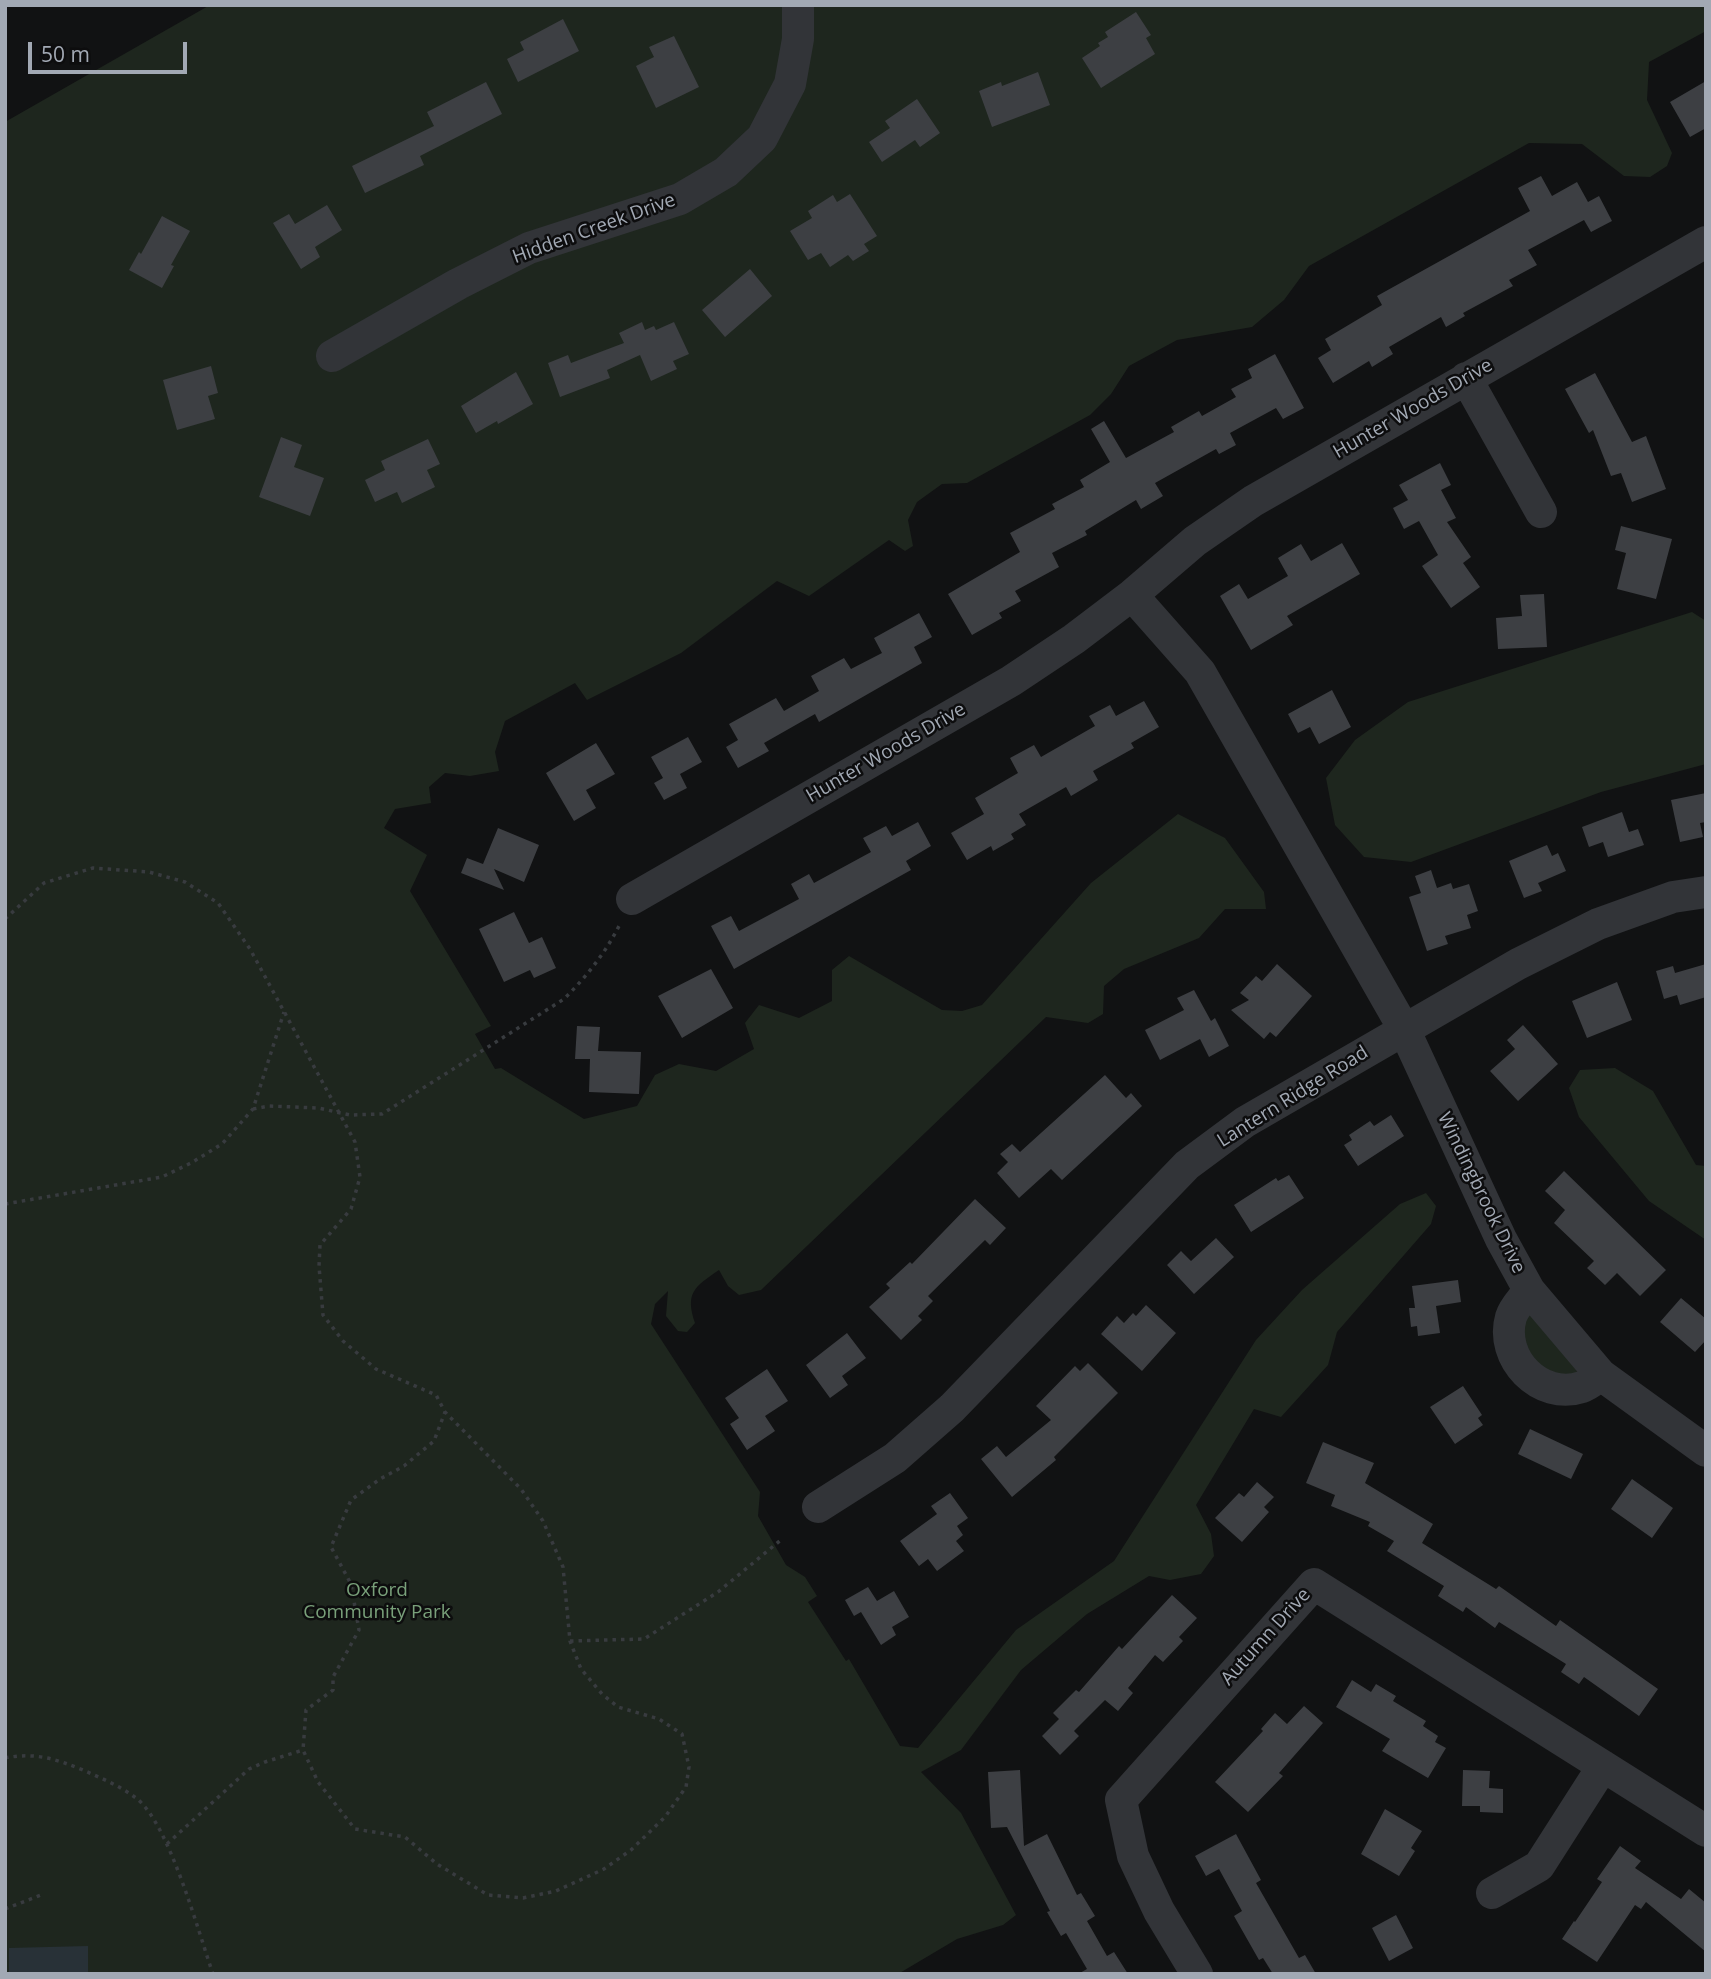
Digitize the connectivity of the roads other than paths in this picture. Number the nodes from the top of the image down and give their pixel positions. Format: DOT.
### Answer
graph roads {
  1 [pos="798,5"];
  2 [pos="1706,242"];
  3 [pos="332,356"];
  4 [pos="1466,379"];
  5 [pos="1541,512"];
  6 [pos="1132,594"];
  7 [pos="1706,892"];
  8 [pos="632,899"];
  9 [pos="1404,1029"];
  10 [pos="1530,1290"];
  11 [pos="1601,1376"];
  12 [pos="1706,1451"];
  13 [pos="818,1507"];
  14 [pos="1603,1766"];
  15 [pos="1706,1831"];
  16 [pos="1492,1893"];
  17 [pos="1196,1974"];
  1 -- 3 [label="street, Hidden Creek Drive"];
  2 -- 4 [label="street, Hunter Woods Drive"];
  4 -- 5 [label="street"];
  4 -- 6 [label="street, Hunter Woods Drive"];
  6 -- 8 [label="street, Hunter Woods Drive"];
  6 -- 9 [label="street"];
  7 -- 9 [label="street, Lantern Ridge Road"];
  9 -- 10 [label="street, Windingbrook Drive"];
  9 -- 13 [label="street, Lantern Ridge Road"];
  10 -- 11 [label="street, Windingbrook Drive"];
  10 -- 11 [label="street"];
  11 -- 12 [label="street, Windingbrook Drive"];
  14 -- 15 [label="street, Autumn Drive"];
  14 -- 16 [label="street"];
  14 -- 17 [label="street, Autumn Drive"];
}
